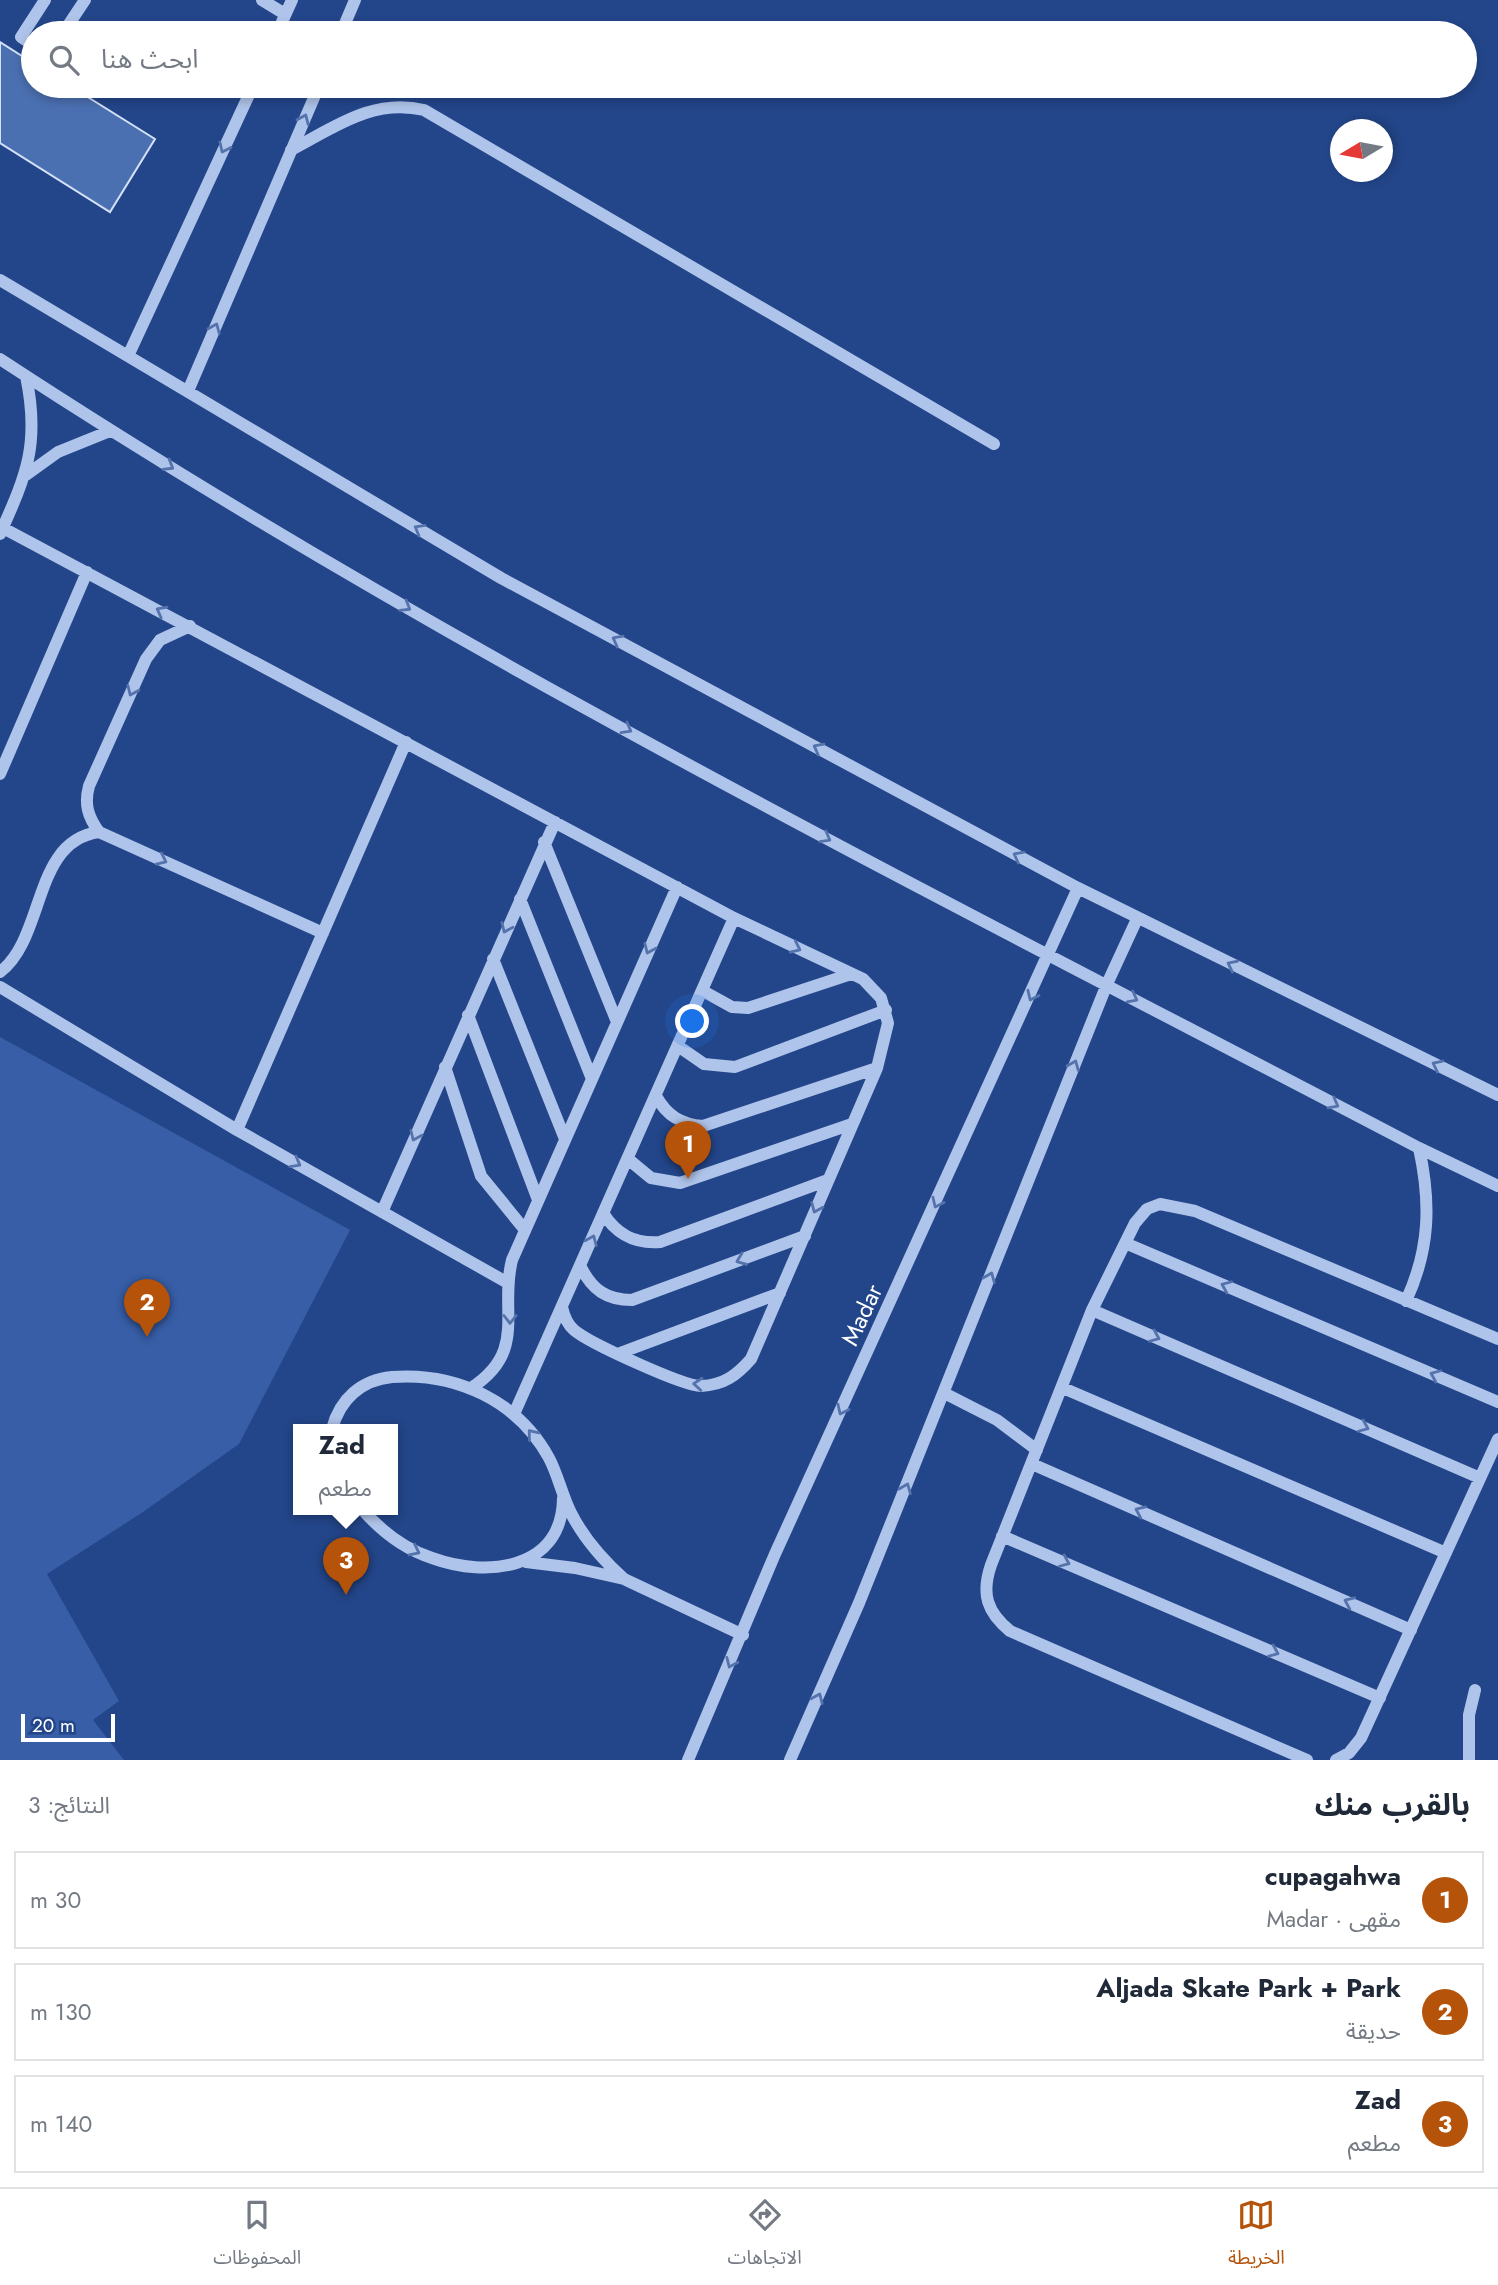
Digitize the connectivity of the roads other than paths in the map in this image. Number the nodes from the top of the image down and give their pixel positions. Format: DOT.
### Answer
graph roads {
  1 [pos="45,0"];
  2 [pos="85,0"];
  3 [pos="262,0"];
  4 [pos="292,0"];
  5 [pos="355,0"];
  6 [pos="285,15"];
  7 [pos="31,21"];
  8 [pos="71,21"];
  9 [pos="282,21"];
  10 [pos="346,21"];
  11 [pos="247,98"];
  12 [pos="314,98"];
  13 [pos="291,150"];
  14 [pos="0,280"];
  15 [pos="128,356"];
  16 [pos="0,359"];
  17 [pos="26,376"];
  18 [pos="188,391"];
  19 [pos="110,431"];
  20 [pos="994,444"];
  21 [pos="26,475"];
  22 [pos="1,531"];
  23 [pos="87,572"];
  24 [pos="190,626"];
  25 [pos="406,742"];
  26 [pos="0,774"];
  27 [pos="555,822"];
  28 [pos="99,832"];
  29 [pos="544,842"];
  30 [pos="677,887"];
  31 [pos="1078,888"];
  32 [pos="520,899"];
  33 [pos="734,918"];
  34 [pos="1138,919"];
  35 [pos="323,933"];
  36 [pos="1051,954"];
  37 [pos="493,959"];
  38 [pos="0,972"];
  39 [pos="851,974"];
  40 [pos="1107,984"];
  41 [pos="0,987"];
  42 [pos="703,991"];
  43 [pos="886,1010"];
  44 [pos="468,1016"];
  45 [pos="617,1022"];
  46 [pos="678,1046"];
  47 [pos="445,1067"];
  48 [pos="877,1068"];
  49 [pos="592,1079"];
  50 [pos="1498,1095"];
  51 [pos="656,1096"];
  52 [pos="852,1124"];
  53 [pos="237,1130"];
  54 [pos="565,1139"];
  55 [pos="1419,1148"];
  56 [pos="628,1159"];
  57 [pos="828,1180"];
  58 [pos="1498,1186"];
  59 [pos="538,1200"];
  60 [pos="382,1212"];
  61 [pos="603,1213"];
  62 [pos="525,1230"];
  63 [pos="805,1236"];
  64 [pos="1125,1243"];
  65 [pos="581,1268"];
  66 [pos="508,1283"];
  67 [pos="780,1293"];
  68 [pos="1406,1301"];
  69 [pos="562,1307"];
  70 [pos="1092,1310"];
  71 [pos="1498,1339"];
  72 [pos="620,1353"];
  73 [pos="471,1388"];
  74 [pos="1063,1388"];
  75 [pos="944,1393"];
  76 [pos="1498,1402"];
  77 [pos="514,1414"];
  78 [pos="334,1424"];
  79 [pos="1498,1439"];
  80 [pos="1037,1450"];
  81 [pos="1032,1464"];
  82 [pos="1480,1478"];
  83 [pos="563,1494"];
  84 [pos="368,1515"];
  85 [pos="1002,1536"];
  86 [pos="1446,1553"];
  87 [pos="526,1562"];
  88 [pos="624,1580"];
  89 [pos="1411,1630"];
  90 [pos="743,1635"];
  91 [pos="1475,1690"];
  92 [pos="1380,1698"];
  93 [pos="688,1760"];
  94 [pos="790,1760"];
  95 [pos="1307,1760"];
  96 [pos="1336,1760"];
  97 [pos="1469,1760"];
  1 -- 7 [label="street"];
  2 -- 8 [label="street"];
  3 -- 6 [label="street"];
  4 -- 6 [label="street"];
  5 -- 10 [label="street"];
  6 -- 9 [label="street"];
  11 -- 15 [label="street, one-way"];
  13 -- 12 [label="street, one-way"];
  18 -- 13 [label="street, one-way"];
  13 -- 20 [label="street"];
  14 -- 15 [label="street"];
  15 -- 18 [label="street"];
  16 -- 17 [label="street"];
  17 -- 19 [label="street"];
  17 -- 21 [label="street"];
  31 -- 18 [label="street, one-way"];
  19 -- 21 [label="street"];
  19 -- 36 [label="street, one-way"];
  21 -- 22 [label="street"];
  22 -- 23 [label="street"];
  24 -- 23 [label="street, one-way"];
  23 -- 26 [label="street"];
  24 -- 25 [label="street"];
  24 -- 28 [label="street, one-way"];
  25 -- 27 [label="street"];
  25 -- 35 [label="street"];
  27 -- 29 [label="street"];
  27 -- 30 [label="street"];
  28 -- 35 [label="street, one-way"];
  28 -- 38 [label="street"];
  29 -- 32 [label="street"];
  29 -- 45 [label="street"];
  30 -- 33 [label="street"];
  30 -- 45 [label="street, one-way"];
  31 -- 34 [label="street"];
  31 -- 36 [label="street, Madar"];
  32 -- 37 [label="street, one-way"];
  32 -- 49 [label="street"];
  33 -- 39 [label="street, one-way"];
  33 -- 42 [label="street"];
  34 -- 40 [label="street"];
  50 -- 34 [label="street, one-way"];
  35 -- 53 [label="street"];
  36 -- 40 [label="street"];
  36 -- 90 [label="street, Madar, one-way"];
  37 -- 44 [label="street"];
  37 -- 54 [label="street"];
  39 -- 42 [label="street"];
  39 -- 43 [label="street"];
  40 -- 55 [label="street, one-way"];
  75 -- 40 [label="street, one-way"];
  41 -- 53 [label="street"];
  42 -- 46 [label="street"];
  43 -- 46 [label="street"];
  43 -- 48 [label="street"];
  44 -- 47 [label="street"];
  44 -- 59 [label="street"];
  45 -- 49 [label="street"];
  46 -- 51 [label="street"];
  47 -- 60 [label="street, one-way"];
  47 -- 62 [label="street"];
  48 -- 51 [label="street"];
  48 -- 52 [label="street"];
  49 -- 54 [label="street"];
  51 -- 56 [label="street"];
  52 -- 56 [label="street"];
  52 -- 57 [label="street"];
  53 -- 60 [label="street, one-way"];
  54 -- 59 [label="street"];
  55 -- 58 [label="street"];
  55 -- 68 [label="street"];
  56 -- 61 [label="street"];
  57 -- 61 [label="street"];
  57 -- 63 [label="street, one-way"];
  59 -- 62 [label="street"];
  60 -- 66 [label="street"];
  65 -- 61 [label="street, one-way"];
  62 -- 66 [label="street"];
  63 -- 65 [label="street, one-way"];
  63 -- 67 [label="street"];
  64 -- 68 [label="street"];
  64 -- 70 [label="street"];
  76 -- 64 [label="street, one-way"];
  65 -- 69 [label="street"];
  66 -- 73 [label="street, one-way"];
  67 -- 72 [label="street"];
  67 -- 72 [label="street, one-way"];
  68 -- 71 [label="street"];
  69 -- 72 [label="street"];
  69 -- 77 [label="street"];
  70 -- 74 [label="street"];
  70 -- 82 [label="street, one-way"];
  73 -- 77 [label="street"];
  73 -- 78 [label="street"];
  74 -- 80 [label="street"];
  74 -- 86 [label="street"];
  75 -- 80 [label="street"];
  94 -- 75 [label="street, one-way"];
  83 -- 77 [label="street, one-way"];
  79 -- 82 [label="street"];
  80 -- 81 [label="street"];
  81 -- 85 [label="street"];
  89 -- 81 [label="street, one-way"];
  82 -- 86 [label="street"];
  83 -- 87 [label="street"];
  83 -- 88 [label="street"];
  84 -- 87 [label="street, one-way"];
  85 -- 92 [label="street, one-way"];
  85 -- 95 [label="street"];
  86 -- 89 [label="street"];
  87 -- 88 [label="street"];
  88 -- 90 [label="street"];
  89 -- 92 [label="street"];
  90 -- 93 [label="street, Madar, one-way"];
  91 -- 97 [label="street"];
  92 -- 96 [label="street"];
}
